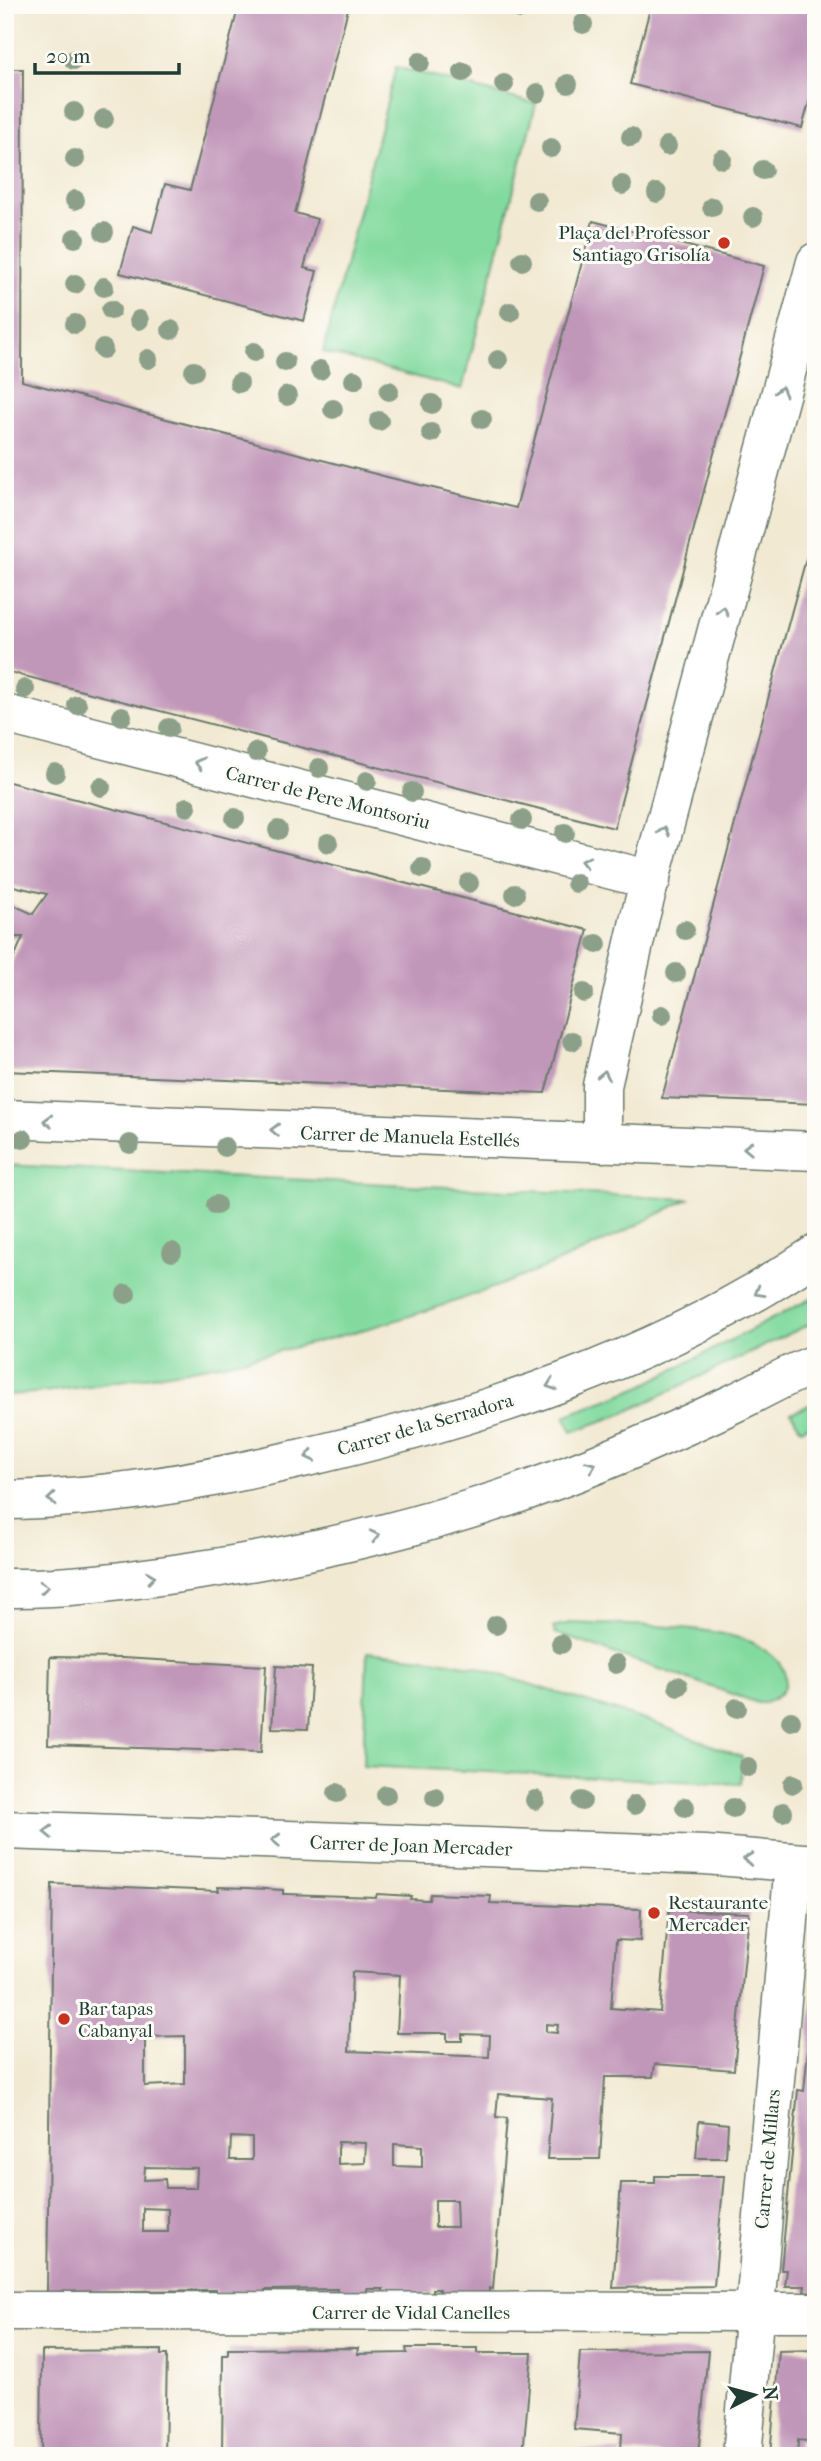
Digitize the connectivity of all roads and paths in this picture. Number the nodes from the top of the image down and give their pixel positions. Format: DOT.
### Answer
graph roads {
  1 [pos="816,262"];
  2 [pos="5,714"];
  3 [pos="651,880"];
  4 [pos="5,1119"];
  5 [pos="602,1143"];
  6 [pos="816,1151"];
  7 [pos="816,1254"];
  8 [pos="816,1364"];
  9 [pos="5,1500"];
  10 [pos="5,1588"];
  11 [pos="5,1830"];
  12 [pos="805,1864"];
  13 [pos="5,2311"];
  14 [pos="754,2312"];
  15 [pos="816,2312"];
  16 [pos="742,2456"];
  3 -- 1 [label="street, one-way"];
  3 -- 2 [label="street, Carrer de Pere Montsoriu, one-way"];
  5 -- 3 [label="street, one-way"];
  5 -- 4 [label="street, Carrer de Manuela Estellés, one-way"];
  6 -- 5 [label="street, Carrer de Manuela Estellés, one-way"];
  7 -- 9 [label="street, Carrer de la Serradora, one-way"];
  10 -- 8 [label="street, one-way"];
  12 -- 11 [label="street, Carrer de Joan Mercader, one-way"];
  12 -- 14 [label="street, Carrer de Millars"];
  13 -- 14 [label="street, Carrer de Vidal Canelles"];
  14 -- 15 [label="street, Carrer de Vidal Canelles"];
  14 -- 16 [label="street, Carrer de Millars"];
}
